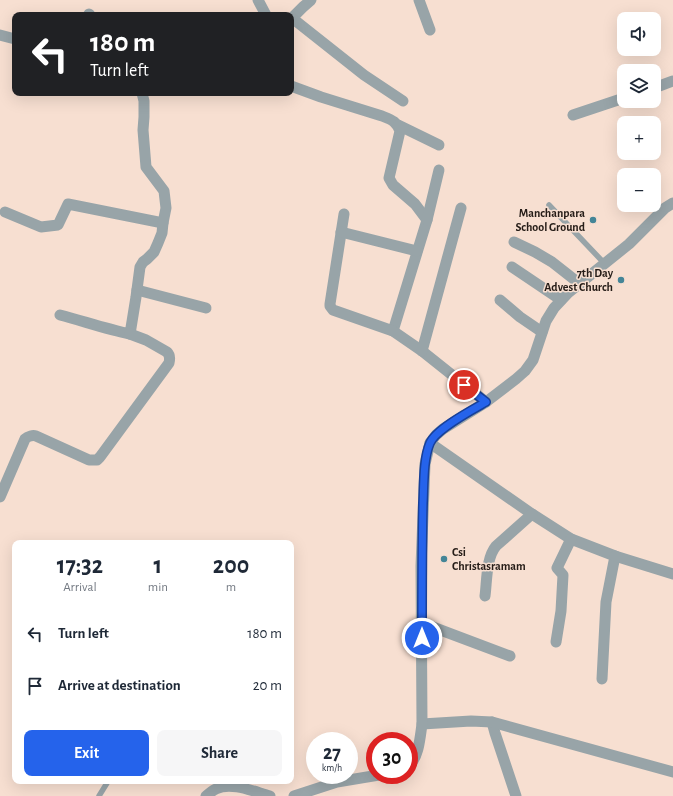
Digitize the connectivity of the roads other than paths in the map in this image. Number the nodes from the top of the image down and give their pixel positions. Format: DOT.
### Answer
graph roads {
  1 [pos="258,0"];
  2 [pos="311,0"];
  3 [pos="419,0"];
  4 [pos="264,12"];
  5 [pos="294,17"];
  6 [pos="294,21"];
  7 [pos="430,30"];
  8 [pos="0,35"];
  9 [pos="12,38"];
  10 [pos="673,81"];
  11 [pos="661,85"];
  12 [pos="294,87"];
  13 [pos="143,96"];
  14 [pos="617,100"];
  15 [pos="403,101"];
  16 [pos="572,115"];
  17 [pos="398,125"];
  18 [pos="439,145"];
  19 [pos="439,170"];
  20 [pos="673,203"];
  21 [pos="549,205"];
  22 [pos="461,208"];
  23 [pos="5,212"];
  24 [pos="344,214"];
  25 [pos="427,220"];
  26 [pos="163,222"];
  27 [pos="341,232"];
  28 [pos="514,242"];
  29 [pos="417,251"];
  30 [pos="605,264"];
  31 [pos="512,267"];
  32 [pos="580,284"];
  33 [pos="137,290"];
  34 [pos="500,300"];
  35 [pos="562,300"];
  36 [pos="206,308"];
  37 [pos="60,315"];
  38 [pos="392,331"];
  39 [pos="542,332"];
  40 [pos="130,334"];
  41 [pos="422,351"];
  42 [pos="486,402"];
  43 [pos="430,443"];
  44 [pos="0,496"];
  45 [pos="532,514"];
  46 [pos="571,538"];
  47 [pos="615,556"];
  48 [pos="673,574"];
  49 [pos="485,596"];
  50 [pos="422,623"];
  51 [pos="556,642"];
  52 [pos="510,656"];
  53 [pos="602,679"];
  54 [pos="492,722"];
  55 [pos="422,724"];
  56 [pos="418,747"];
  57 [pos="673,772"];
  58 [pos="366,777"];
  59 [pos="107,784"];
  60 [pos="214,785"];
  61 [pos="99,796"];
  62 [pos="206,796"];
  63 [pos="270,796"];
  64 [pos="294,796"];
  65 [pos="516,796"];
  1 -- 4 [label="street"];
  2 -- 5 [label="street"];
  3 -- 7 [label="street"];
  6 -- 15 [label="street"];
  8 -- 9 [label="street"];
  10 -- 11 [label="street"];
  12 -- 17 [label="street"];
  13 -- 26 [label="street"];
  14 -- 16 [label="street"];
  17 -- 18 [label="street"];
  17 -- 25 [label="street"];
  19 -- 25 [label="street"];
  20 -- 30 [label="street"];
  21 -- 30 [label="lane"];
  22 -- 41 [label="street"];
  23 -- 26 [label="street"];
  24 -- 27 [label="street"];
  25 -- 29 [label="street"];
  26 -- 33 [label="street"];
  27 -- 29 [label="street"];
  27 -- 38 [label="street"];
  28 -- 32 [label="street"];
  29 -- 38 [label="street"];
  30 -- 32 [label="street"];
  31 -- 35 [label="street"];
  32 -- 35 [label="street"];
  33 -- 36 [label="street"];
  33 -- 40 [label="street"];
  34 -- 39 [label="street"];
  35 -- 39 [label="street"];
  37 -- 40 [label="street"];
  38 -- 41 [label="street"];
  39 -- 42 [label="street"];
  40 -- 44 [label="street"];
  41 -- 42 [label="street"];
  42 -- 43 [label="street"];
  43 -- 45 [label="street"];
  43 -- 50 [label="street"];
  45 -- 46 [label="street"];
  45 -- 49 [label="street"];
  46 -- 47 [label="street"];
  46 -- 51 [label="street"];
  47 -- 48 [label="street"];
  47 -- 53 [label="street"];
  50 -- 52 [label="street"];
  50 -- 55 [label="street"];
  54 -- 55 [label="street"];
  54 -- 57 [label="street"];
  54 -- 65 [label="street"];
  55 -- 56 [label="street"];
  58 -- 64 [label="street"];
  59 -- 61 [label="lane"];
  60 -- 62 [label="street"];
  60 -- 63 [label="street"];
}
